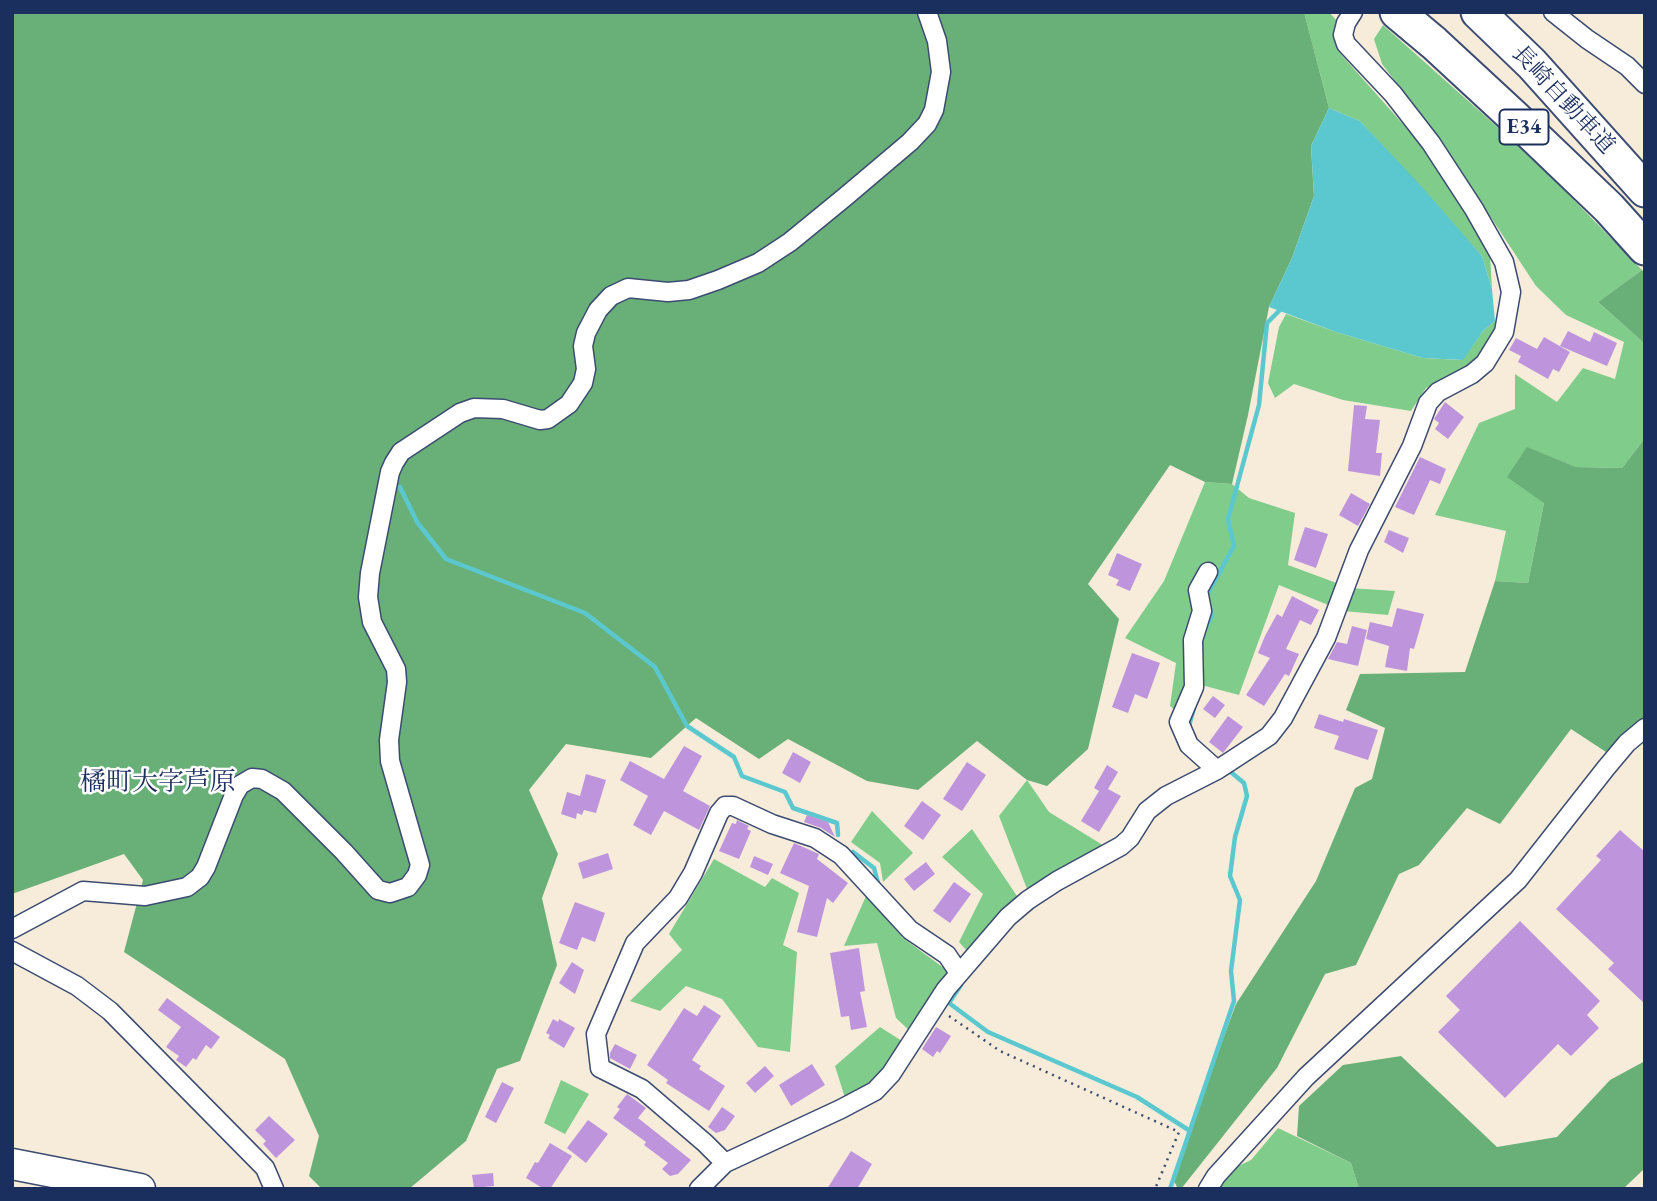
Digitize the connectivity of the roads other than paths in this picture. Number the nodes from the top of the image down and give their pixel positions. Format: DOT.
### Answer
graph roads {
  1 [pos="928,12"];
  2 [pos="1353,12"];
  3 [pos="1397,12"];
  4 [pos="1478,12"];
  5 [pos="1553,12"];
  6 [pos="1576,18"];
  7 [pos="1645,84"];
  8 [pos="1645,190"];
  9 [pos="1645,248"];
  10 [pos="1208,572"];
  11 [pos="1645,728"];
  12 [pos="1224,766"];
  13 [pos="12,929"];
  14 [pos="12,951"];
  15 [pos="959,973"];
  16 [pos="725,1163"];
  17 [pos="12,1164"];
  18 [pos="140,1189"];
  19 [pos="274,1189"];
  20 [pos="699,1189"];
  21 [pos="1208,1189"];
  1 -- 13 [label="street"];
  2 -- 12 [label="street"];
  3 -- 9 [label="highway, 長崎自動車道 / E34"];
  4 -- 8 [label="highway, 長崎自動車道 / E34"];
  5 -- 6 [label="street"];
  6 -- 7 [label="street"];
  10 -- 12 [label="street"];
  11 -- 21 [label="street"];
  12 -- 15 [label="street"];
  14 -- 19 [label="street"];
  15 -- 16 [label="street"];
  15 -- 16 [label="street"];
  16 -- 20 [label="street"];
  17 -- 18 [label="highway"];
}
